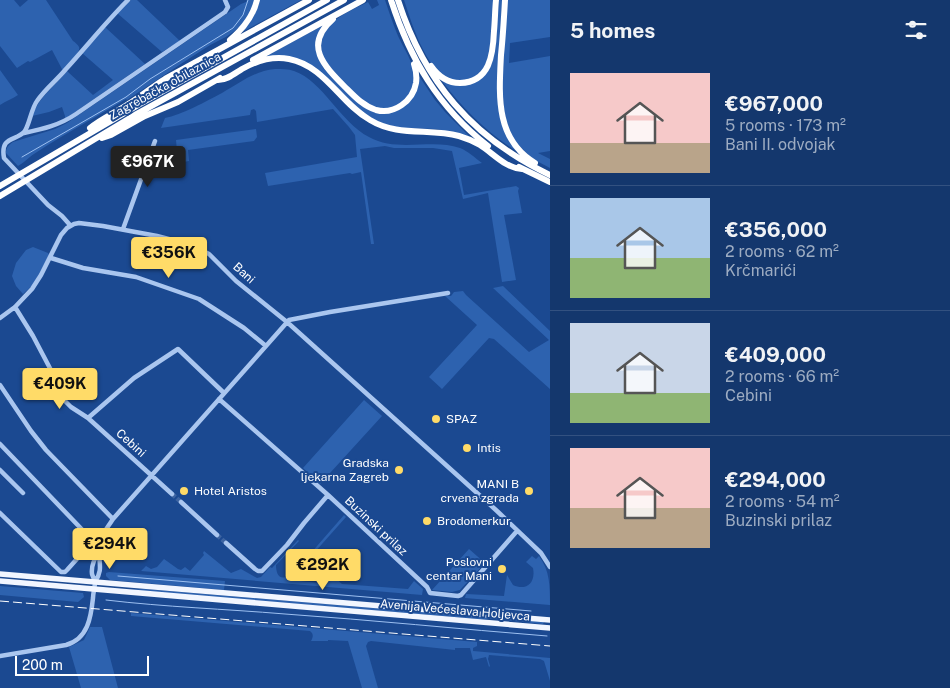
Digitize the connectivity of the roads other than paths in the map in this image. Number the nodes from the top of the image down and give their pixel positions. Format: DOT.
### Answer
graph roads {
  1 [pos="128,0"];
  2 [pos="225,0"];
  3 [pos="257,0"];
  4 [pos="308,0"];
  5 [pos="327,0"];
  6 [pos="344,0"];
  7 [pos="363,0"];
  8 [pos="391,0"];
  9 [pos="398,0"];
  10 [pos="496,0"];
  11 [pos="505,0"];
  12 [pos="344,11"];
  13 [pos="398,13"];
  14 [pos="413,49"];
  15 [pos="210,53"];
  16 [pos="218,80"];
  17 [pos="24,133"];
  18 [pos="82,136"];
  19 [pos="96,138"];
  20 [pos="155,141"];
  21 [pos="522,169"];
  22 [pos="550,170"];
  23 [pos="550,175"];
  24 [pos="550,182"];
  25 [pos="0,186"];
  26 [pos="0,196"];
  27 [pos="70,226"];
  28 [pos="123,229"];
  29 [pos="51,258"];
  30 [pos="448,293"];
  31 [pos="15,307"];
  32 [pos="0,318"];
  33 [pos="287,322"];
  34 [pos="266,346"];
  35 [pos="0,385"];
  36 [pos="224,393"];
  37 [pos="219,399"];
  38 [pos="88,418"];
  39 [pos="0,444"];
  40 [pos="0,470"];
  41 [pos="151,475"];
  42 [pos="23,493"];
  43 [pos="172,494"];
  44 [pos="328,495"];
  45 [pos="181,502"];
  46 [pos="0,513"];
  47 [pos="114,519"];
  48 [pos="517,531"];
  49 [pos="217,535"];
  50 [pos="93,541"];
  51 [pos="100,543"];
  52 [pos="226,544"];
  53 [pos="550,567"];
  54 [pos="0,574"];
  55 [pos="0,581"];
  56 [pos="94,586"];
  57 [pos="550,620"];
  58 [pos="550,628"];
  59 [pos="0,656"];
  1 -- 17 [label="street"];
  2 -- 17 [label="street"];
  3 -- 15 [label="highway"];
  4 -- 15 [label="highway"];
  5 -- 18 [label="highway, Zagrebačka obilaznica"];
  6 -- 19 [label="highway, Zagrebačka obilaznica"];
  7 -- 12 [label="highway"];
  8 -- 13 [label="highway"];
  9 -- 13 [label="highway"];
  10 -- 14 [label="highway"];
  11 -- 22 [label="highway"];
  12 -- 14 [label="highway"];
  12 -- 16 [label="highway"];
  13 -- 14 [label="highway"];
  14 -- 21 [label="highway"];
  14 -- 23 [label="highway"];
  15 -- 18 [label="highway"];
  16 -- 19 [label="highway"];
  16 -- 21 [label="highway"];
  17 -- 27 [label="street"];
  18 -- 25 [label="highway, Zagrebačka obilaznica"];
  19 -- 26 [label="highway, Zagrebačka obilaznica"];
  20 -- 28 [label="street"];
  21 -- 24 [label="highway"];
  27 -- 28 [label="street, Bani"];
  27 -- 29 [label="street"];
  28 -- 33 [label="street, Bani"];
  29 -- 31 [label="street"];
  29 -- 34 [label="street"];
  30 -- 33 [label="street"];
  31 -- 32 [label="street"];
  31 -- 38 [label="street, Cebini"];
  33 -- 34 [label="street"];
  33 -- 48 [label="street, Bani"];
  34 -- 36 [label="street"];
  35 -- 47 [label="street"];
  36 -- 37 [label="street"];
  36 -- 38 [label="street"];
  37 -- 41 [label="street"];
  37 -- 44 [label="street, Buzinski prilaz"];
  38 -- 41 [label="street, Cebini"];
  39 -- 50 [label="street"];
  40 -- 42 [label="street"];
  41 -- 43 [label="street, Cebini"];
  41 -- 47 [label="street"];
  44 -- 48 [label="street, Buzinski prilaz"];
  44 -- 52 [label="street"];
  45 -- 49 [label="street"];
  46 -- 50 [label="street"];
  47 -- 51 [label="street"];
  48 -- 53 [label="street, Bani"];
  50 -- 51 [label="street"];
  51 -- 56 [label="street"];
  54 -- 56 [label="main road, Avenija Većeslava Holjevca"];
  55 -- 56 [label="main road, Avenija Većeslava Holjevca"];
  56 -- 57 [label="main road, Avenija Većeslava Holjevca"];
  56 -- 58 [label="main road, Avenija Većeslava Holjevca"];
  56 -- 59 [label="street"];
}
